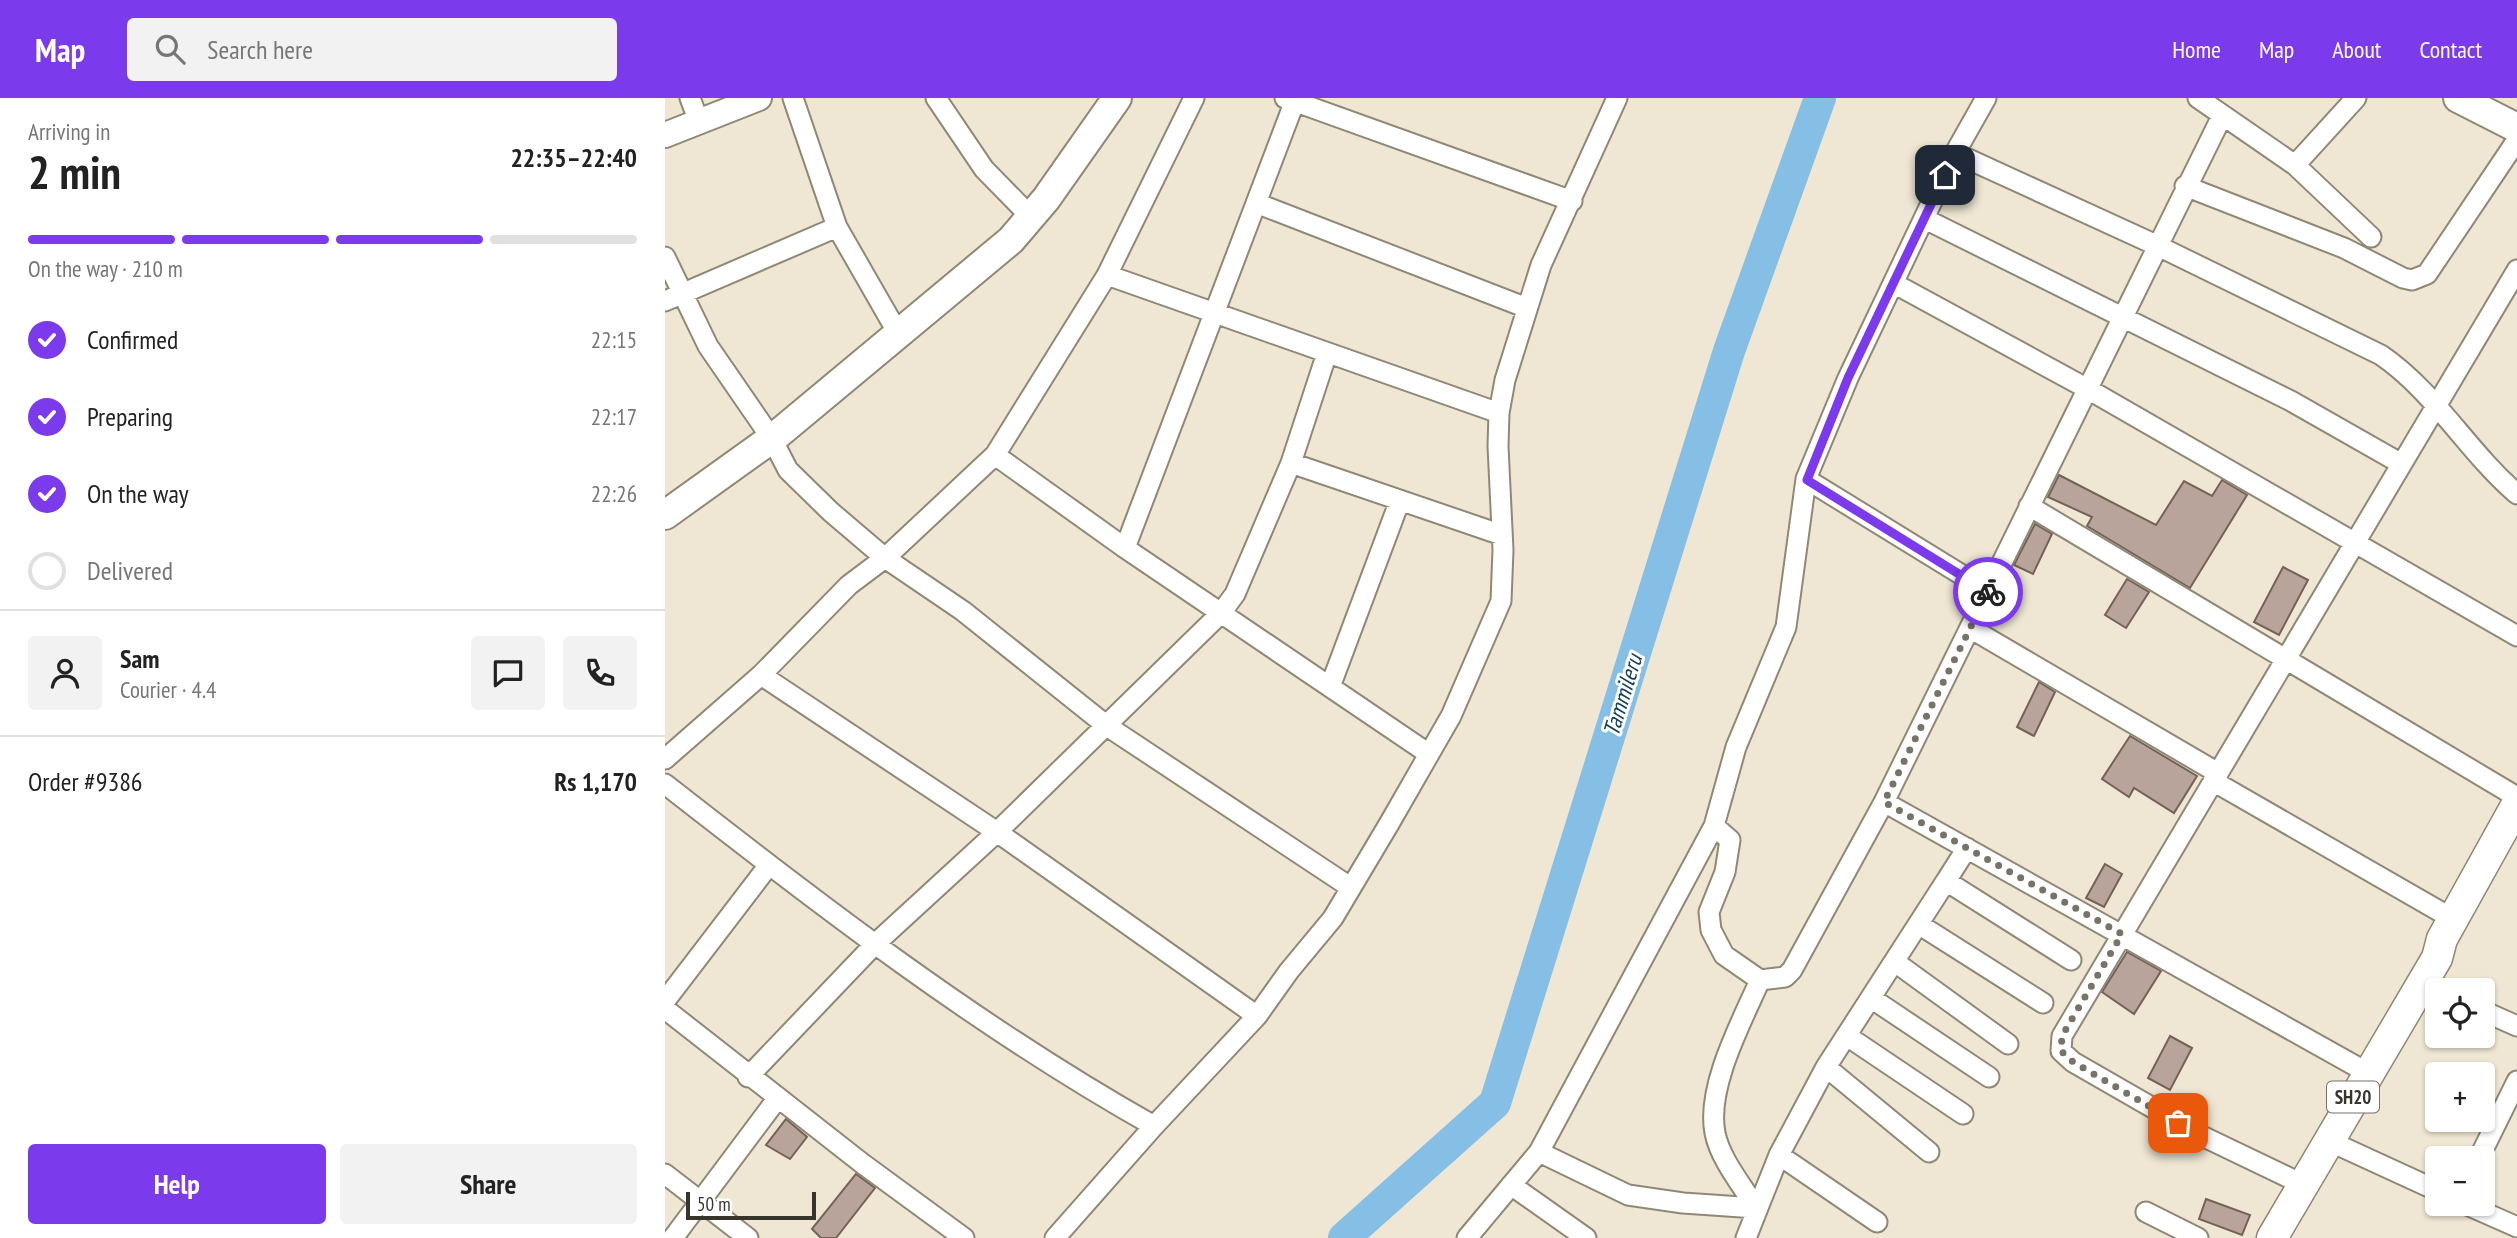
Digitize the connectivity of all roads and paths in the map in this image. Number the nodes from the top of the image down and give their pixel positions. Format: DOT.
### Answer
graph roads {
  1 [pos="690,98"];
  2 [pos="759,98"];
  3 [pos="793,98"];
  4 [pos="936,98"];
  5 [pos="1117,98"];
  6 [pos="1194,98"];
  7 [pos="1986,98"];
  8 [pos="2198,98"];
  9 [pos="2356,98"];
  10 [pos="2458,98"];
  11 [pos="1613,99"];
  12 [pos="1291,100"];
  13 [pos="2222,117"];
  14 [pos="699,122"];
  15 [pos="2517,128"];
  16 [pos="665,135"];
  17 [pos="2517,140"];
  18 [pos="1955,153"];
  19 [pos="2295,165"];
  20 [pos="2185,186"];
  21 [pos="1571,201"];
  22 [pos="1256,204"];
  23 [pos="1031,217"];
  24 [pos="1926,219"];
  25 [pos="837,228"];
  26 [pos="2371,237"];
  27 [pos="2156,245"];
  28 [pos="665,257"];
  29 [pos="2517,270"];
  30 [pos="1107,275"];
  31 [pos="1895,284"];
  32 [pos="673,298"];
  33 [pos="1527,308"];
  34 [pos="1215,314"];
  35 [pos="2120,318"];
  36 [pos="899,335"];
  37 [pos="1327,354"];
  38 [pos="2086,388"];
  39 [pos="2435,406"];
  40 [pos="1499,413"];
  41 [pos="772,439"];
  42 [pos="995,455"];
  43 [pos="1291,463"];
  44 [pos="2400,463"];
  45 [pos="1807,480"];
  46 [pos="2517,494"];
  47 [pos="1400,500"];
  48 [pos="2029,506"];
  49 [pos="665,516"];
  50 [pos="1502,535"];
  51 [pos="2355,542"];
  52 [pos="1125,548"];
  53 [pos="885,558"];
  54 [pos="1988,591"];
  55 [pos="1221,613"];
  56 [pos="1970,628"];
  57 [pos="2517,636"];
  58 [pos="2285,659"];
  59 [pos="761,676"];
  60 [pos="1330,687"];
  61 [pos="1107,726"];
  62 [pos="1429,754"];
  63 [pos="665,759"];
  64 [pos="2215,777"];
  65 [pos="665,784"];
  66 [pos="2517,797"];
  67 [pos="1884,802"];
  68 [pos="2517,804"];
  69 [pos="1714,826"];
  70 [pos="997,832"];
  71 [pos="1967,848"];
  72 [pos="769,865"];
  73 [pos="1946,881"];
  74 [pos="1350,887"];
  75 [pos="2453,919"];
  76 [pos="1920,925"];
  77 [pos="2122,934"];
  78 [pos="875,944"];
  79 [pos="2071,960"];
  80 [pos="1895,962"];
  81 [pos="2432,978"];
  82 [pos="1760,980"];
  83 [pos="2425,994"];
  84 [pos="1871,998"];
  85 [pos="665,1001"];
  86 [pos="2043,1003"];
  87 [pos="665,1010"];
  88 [pos="1257,1016"];
  89 [pos="2495,1016"];
  90 [pos="2517,1026"];
  91 [pos="1847,1036"];
  92 [pos="2008,1044"];
  93 [pos="1826,1067"];
  94 [pos="2368,1073"];
  95 [pos="748,1077"];
  96 [pos="1989,1077"];
  97 [pos="2517,1081"];
  98 [pos="777,1099"];
  99 [pos="1963,1114"];
  100 [pos="1154,1126"];
  101 [pos="2327,1140"];
  102 [pos="2485,1146"];
  103 [pos="1539,1152"];
  104 [pos="1929,1152"];
  105 [pos="1779,1156"];
  106 [pos="665,1174"];
  107 [pos="2302,1184"];
  108 [pos="1511,1185"];
  109 [pos="2425,1185"];
  110 [pos="700,1201"];
  111 [pos="1756,1208"];
  112 [pos="2146,1212"];
  113 [pos="2492,1216"];
  114 [pos="1877,1222"];
  115 [pos="2517,1227"];
  116 [pos="1472,1232"];
  117 [pos="673,1238"];
  118 [pos="748,1238"];
  119 [pos="964,1238"];
  120 [pos="1055,1238"];
  121 [pos="1494,1238"];
  122 [pos="1586,1238"];
  123 [pos="1746,1238"];
  124 [pos="2198,1238"];
  125 [pos="2272,1238"];
  1 -- 14 [label="street"];
  2 -- 14 [label="street"];
  3 -- 25 [label="street"];
  4 -- 23 [label="street"];
  5 -- 23 [label="main road"];
  6 -- 30 [label="street"];
  7 -- 18 [label="street"];
  8 -- 13 [label="street"];
  9 -- 19 [label="street"];
  10 -- 15 [label="main road"];
  11 -- 21 [label="street"];
  12 -- 21 [label="street"];
  12 -- 22 [label="street"];
  13 -- 19 [label="street"];
  13 -- 20 [label="street"];
  14 -- 16 [label="street"];
  17 -- 20 [label="street"];
  18 -- 24 [label="street"];
  18 -- 27 [label="street"];
  19 -- 26 [label="street"];
  20 -- 27 [label="street"];
  21 -- 33 [label="street"];
  22 -- 33 [label="street"];
  22 -- 34 [label="street"];
  23 -- 36 [label="main road"];
  24 -- 31 [label="street"];
  24 -- 35 [label="street"];
  25 -- 32 [label="street"];
  25 -- 36 [label="street"];
  27 -- 35 [label="street"];
  27 -- 39 [label="street"];
  28 -- 32 [label="street"];
  29 -- 39 [label="street"];
  30 -- 34 [label="street"];
  30 -- 42 [label="street"];
  31 -- 38 [label="street"];
  31 -- 45 [label="street"];
  32 -- 41 [label="street"];
  33 -- 40 [label="street"];
  34 -- 37 [label="street"];
  34 -- 52 [label="street"];
  35 -- 38 [label="street"];
  35 -- 44 [label="street"];
  36 -- 41 [label="main road"];
  37 -- 40 [label="street"];
  37 -- 43 [label="street"];
  38 -- 48 [label="street"];
  38 -- 51 [label="street"];
  39 -- 44 [label="street"];
  39 -- 46 [label="street"];
  40 -- 50 [label="street"];
  41 -- 49 [label="main road"];
  41 -- 53 [label="street"];
  42 -- 52 [label="street"];
  42 -- 53 [label="street"];
  43 -- 47 [label="street"];
  43 -- 55 [label="street"];
  44 -- 51 [label="street"];
  45 -- 54 [label="street"];
  45 -- 69 [label="street"];
  47 -- 50 [label="street"];
  47 -- 60 [label="street"];
  48 -- 54 [label="street"];
  48 -- 58 [label="street"];
  50 -- 62 [label="street"];
  51 -- 57 [label="street"];
  51 -- 58 [label="street"];
  52 -- 55 [label="street"];
  53 -- 59 [label="street"];
  53 -- 61 [label="street"];
  54 -- 56 [label="street"];
  55 -- 60 [label="street"];
  55 -- 61 [label="street"];
  56 -- 64 [label="street"];
  56 -- 67 [label="street"];
  58 -- 64 [label="street"];
  58 -- 66 [label="street"];
  59 -- 63 [label="street"];
  59 -- 70 [label="street"];
  60 -- 62 [label="street"];
  61 -- 70 [label="street"];
  61 -- 74 [label="street"];
  62 -- 74 [label="street"];
  64 -- 75 [label="street"];
  64 -- 77 [label="street"];
  65 -- 72 [label="street"];
  67 -- 71 [label="street"];
  67 -- 82 [label="street"];
  68 -- 75 [label="main road, SH20"];
  69 -- 82 [label="street"];
  69 -- 103 [label="street"];
  70 -- 78 [label="street"];
  70 -- 88 [label="street"];
  71 -- 73 [label="street"];
  71 -- 77 [label="street"];
  72 -- 78 [label="street"];
  72 -- 85 [label="street"];
  73 -- 76 [label="street"];
  73 -- 79 [label="street"];
  74 -- 88 [label="street"];
  75 -- 81 [label="main road, SH20"];
  76 -- 80 [label="street"];
  76 -- 86 [label="street"];
  77 -- 94 [label="street"];
  77 -- 107 [label="street"];
  78 -- 95 [label="street"];
  78 -- 100 [label="street"];
  80 -- 84 [label="street"];
  80 -- 92 [label="street"];
  82 -- 111 [label="street"];
  83 -- 94 [label="main road, SH20"];
  84 -- 91 [label="street"];
  84 -- 96 [label="street"];
  87 -- 95 [label="street"];
  88 -- 100 [label="street"];
  89 -- 90 [label="street"];
  91 -- 93 [label="street"];
  91 -- 99 [label="street"];
  93 -- 104 [label="street"];
  93 -- 105 [label="street"];
  94 -- 101 [label="main road, SH20"];
  95 -- 98 [label="street"];
  97 -- 102 [label="street"];
  98 -- 110 [label="street"];
  98 -- 119 [label="street"];
  100 -- 120 [label="street"];
  101 -- 107 [label="main road, SH20"];
  101 -- 109 [label="street"];
  103 -- 108 [label="street"];
  103 -- 111 [label="street"];
  105 -- 111 [label="street"];
  105 -- 114 [label="street"];
  106 -- 110 [label="street"];
  107 -- 125 [label="main road, SH20"];
  108 -- 116 [label="street"];
  108 -- 122 [label="street"];
  110 -- 117 [label="street"];
  110 -- 118 [label="street"];
  111 -- 123 [label="street"];
  112 -- 124 [label="street"];
  113 -- 115 [label="street"];
  116 -- 121 [label="street"];
}
